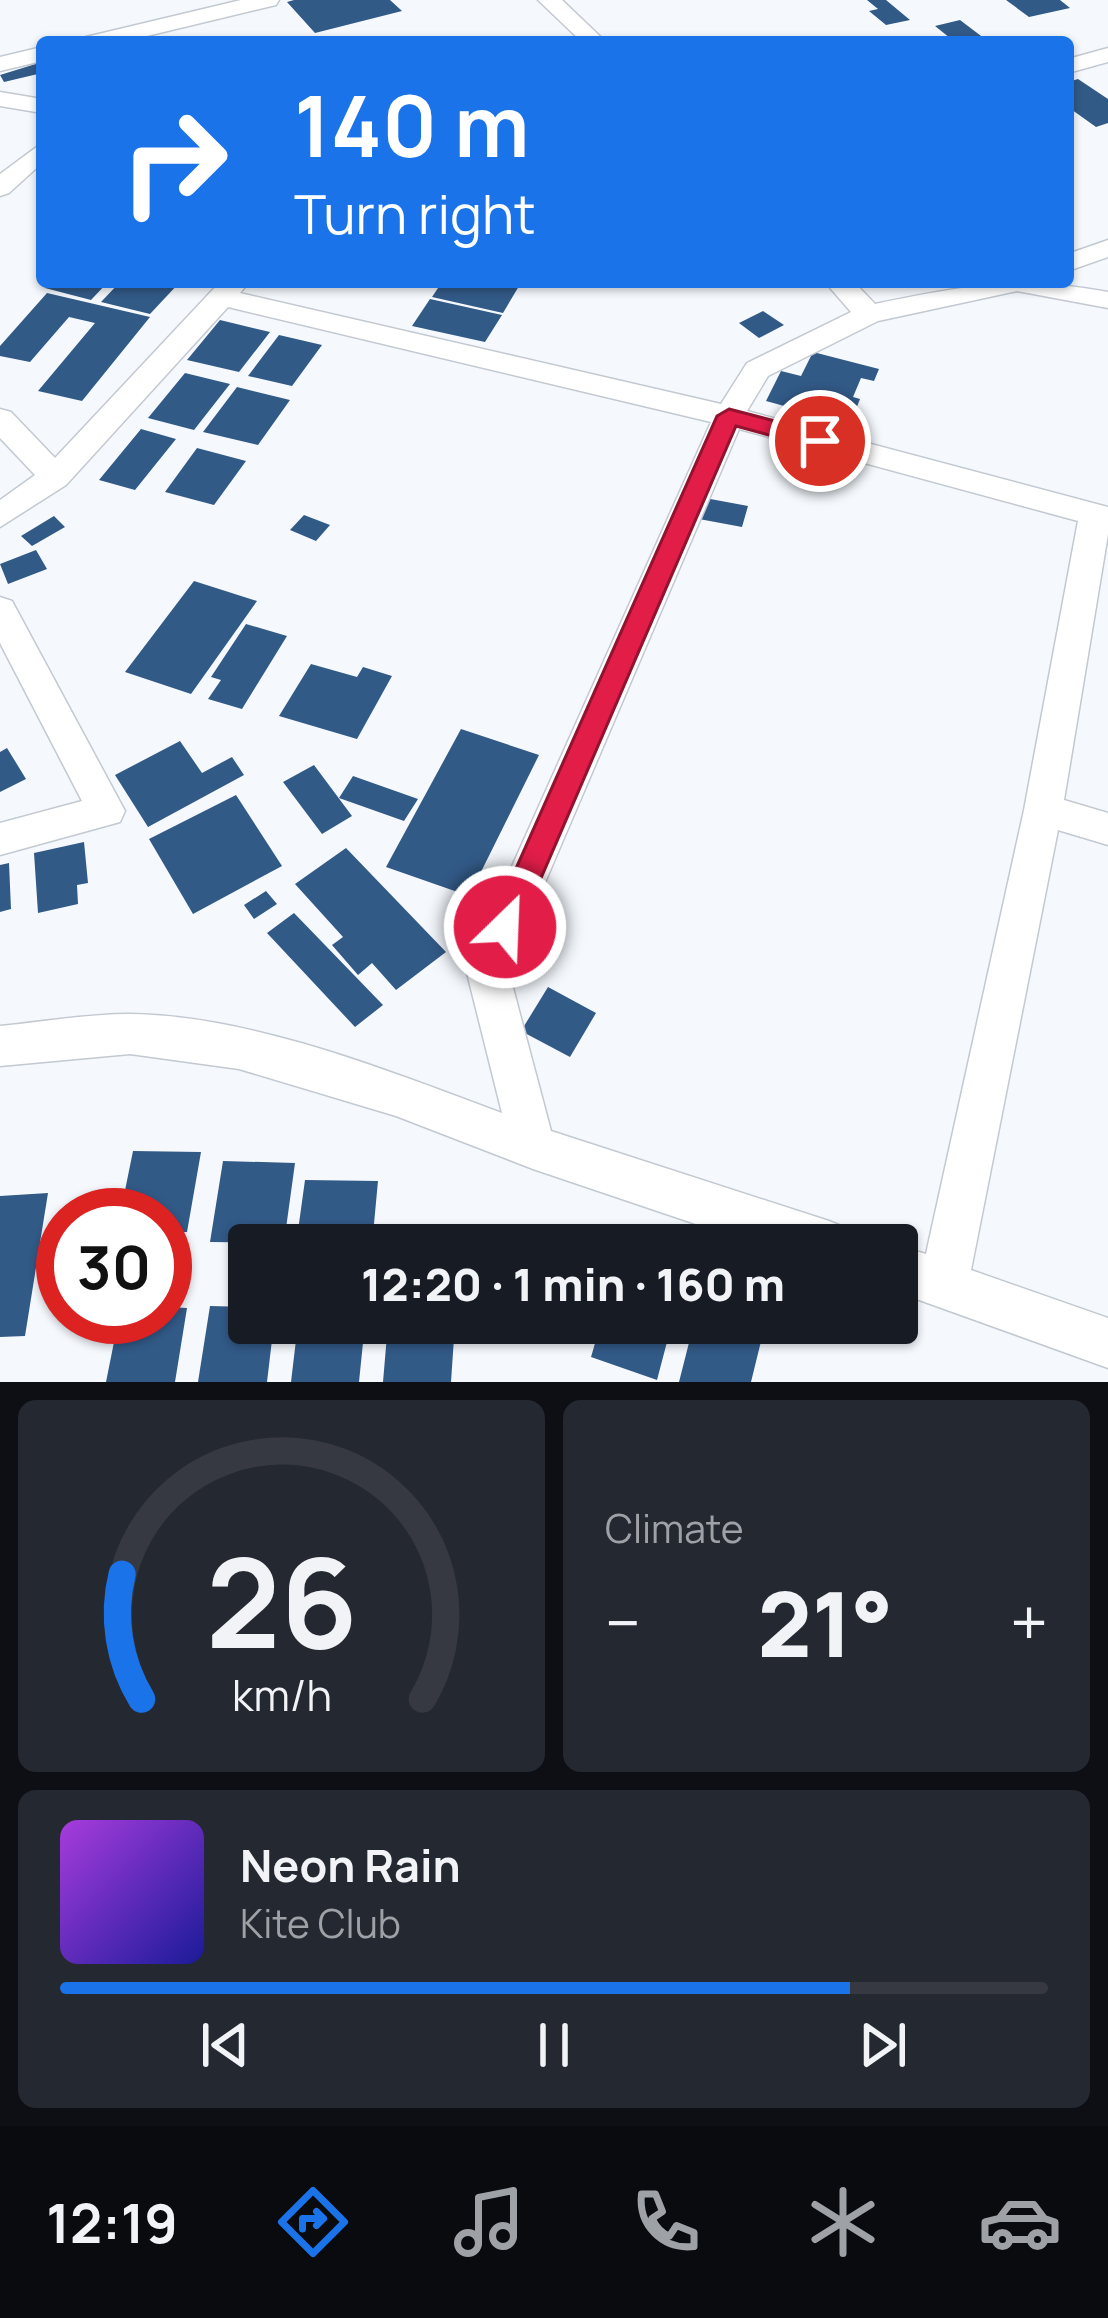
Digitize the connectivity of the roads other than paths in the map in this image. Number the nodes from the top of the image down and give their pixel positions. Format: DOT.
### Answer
graph roads {
  1 [pos="268,0"];
  2 [pos="550,0"];
  3 [pos="119,36"];
  4 [pos="589,36"];
  5 [pos="36,55"];
  6 [pos="1108,55"];
  7 [pos="0,64"];
  8 [pos="1074,64"];
  9 [pos="0,99"];
  10 [pos="36,105"];
  11 [pos="36,155"];
  12 [pos="0,188"];
  13 [pos="1108,248"];
  14 [pos="1074,261"];
  15 [pos="845,288"];
  16 [pos="990,288"];
  17 [pos="1048,288"];
  18 [pos="229,290"];
  19 [pos="1108,300"];
  20 [pos="869,314"];
  21 [pos="729,416"];
  22 [pos="0,419"];
  23 [pos="55,477"];
  24 [pos="0,516"];
  25 [pos="1102,516"];
  26 [pos="0,610"];
  27 [pos="11,657"];
  28 [pos="1043,810"];
  29 [pos="1108,829"];
  30 [pos="0,839"];
  31 [pos="0,1046"];
  32 [pos="533,1147"];
  33 [pos="766,1224"];
  34 [pos="918,1275"];
  35 [pos="944,1283"];
  36 [pos="1108,1343"];
  1 -- 3 [label="street"];
  2 -- 4 [label="street"];
  5 -- 7 [label="street"];
  6 -- 8 [label="street"];
  9 -- 10 [label="street"];
  11 -- 12 [label="street"];
  13 -- 14 [label="street"];
  15 -- 20 [label="street"];
  16 -- 20 [label="street"];
  17 -- 19 [label="street"];
  18 -- 21 [label="street"];
  18 -- 23 [label="street"];
  20 -- 21 [label="street"];
  21 -- 25 [label="street"];
  21 -- 32 [label="street"];
  22 -- 23 [label="street"];
  23 -- 24 [label="street"];
  25 -- 28 [label="street"];
  26 -- 27 [label="street"];
  27 -- 30 [label="street"];
  28 -- 29 [label="street"];
  28 -- 35 [label="street"];
  31 -- 32 [label="street"];
  32 -- 33 [label="street"];
  34 -- 35 [label="street"];
  35 -- 36 [label="street"];
}
